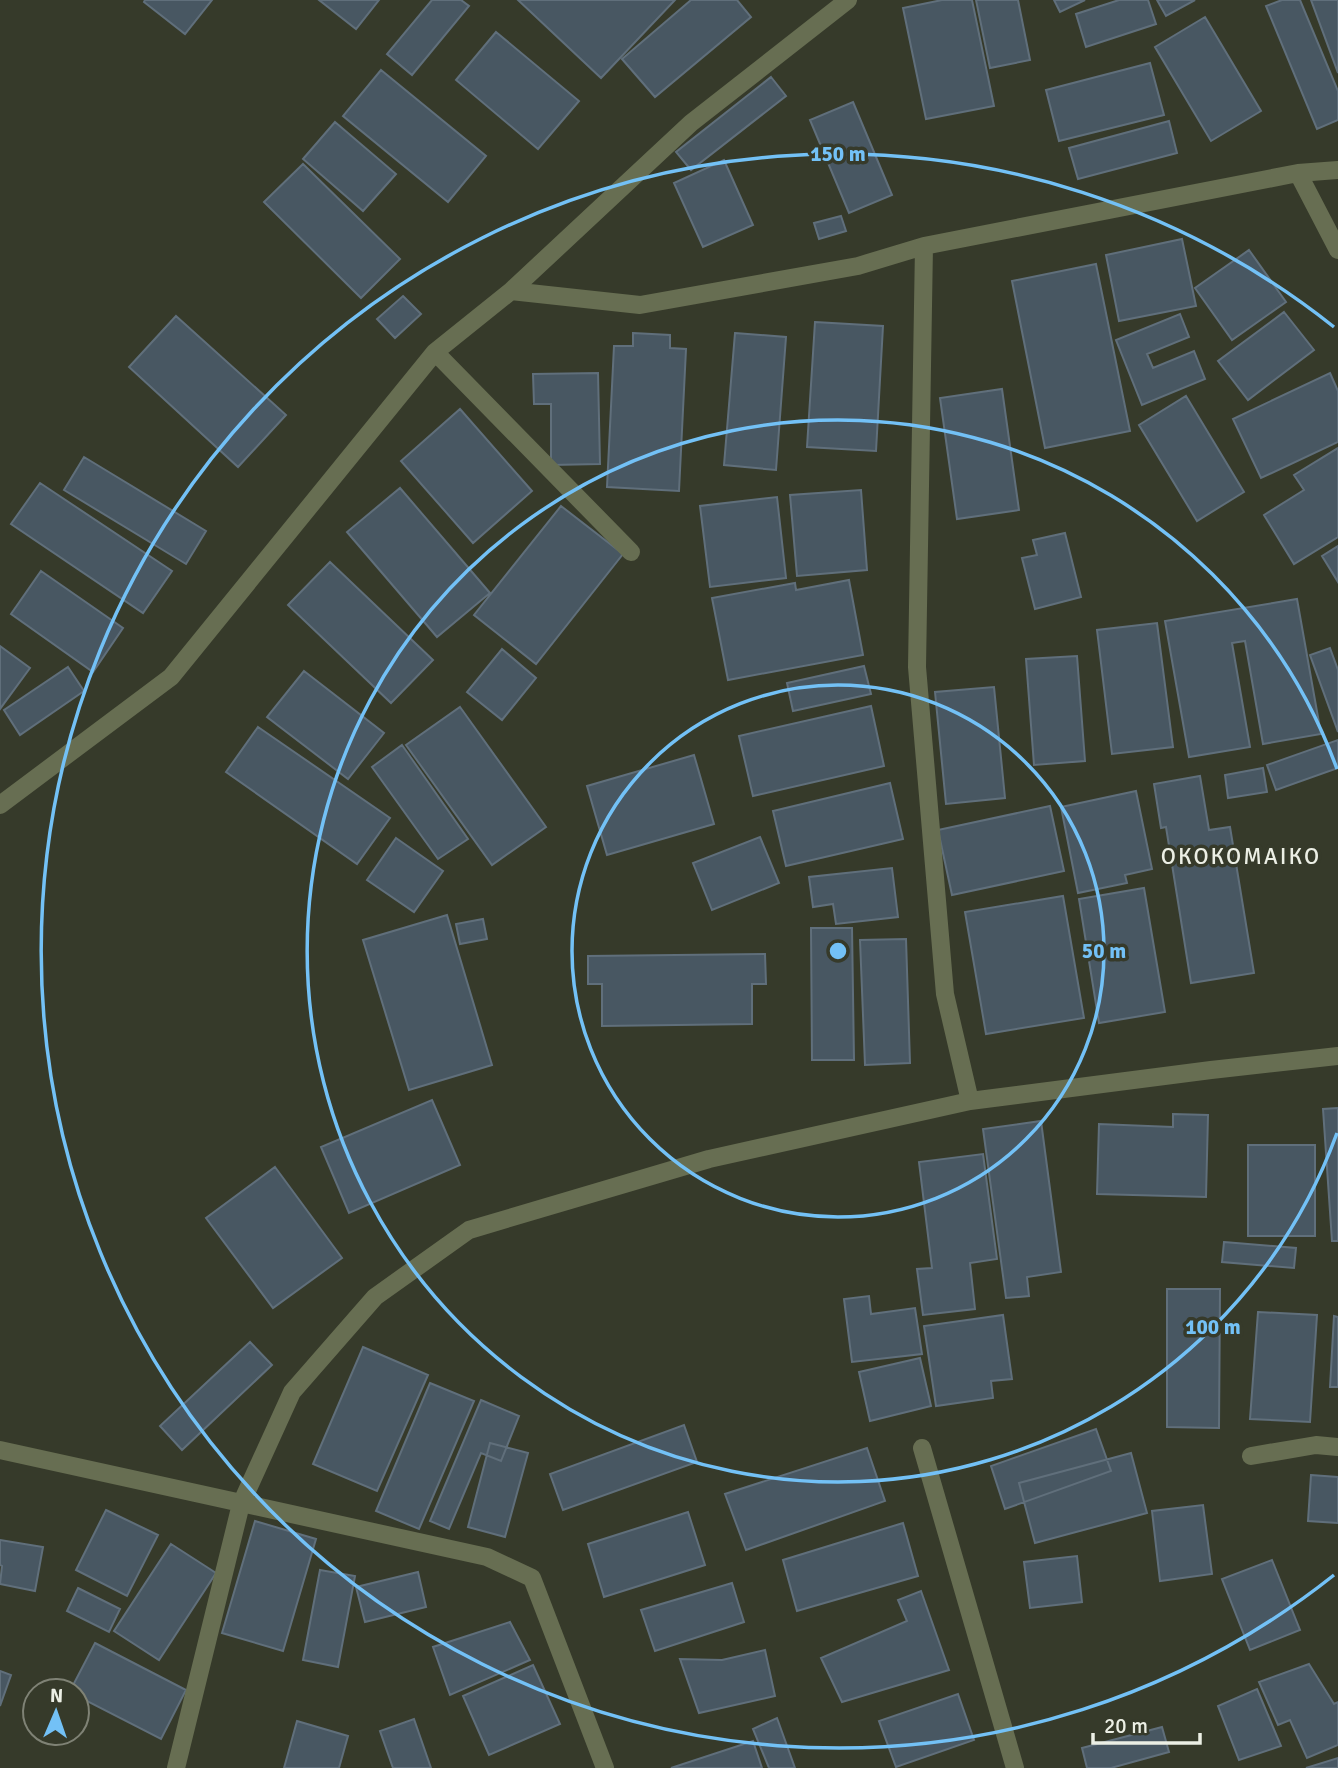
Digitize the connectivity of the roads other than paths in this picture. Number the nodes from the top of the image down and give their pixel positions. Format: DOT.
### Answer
graph roads {
  1 [pos="848,0"];
  2 [pos="1338,170"];
  3 [pos="1298,173"];
  4 [pos="924,246"];
  5 [pos="1338,250"];
  6 [pos="510,291"];
  7 [pos="435,352"];
  8 [pos="631,552"];
  9 [pos="0,805"];
  10 [pos="1338,1056"];
  11 [pos="970,1101"];
  12 [pos="1338,1447"];
  13 [pos="922,1448"];
  14 [pos="0,1450"];
  15 [pos="1251,1456"];
  16 [pos="241,1504"];
  17 [pos="176,1768"];
  18 [pos="605,1768"];
  19 [pos="1015,1768"];
  1 -- 6 [label="street"];
  2 -- 3 [label="street"];
  3 -- 4 [label="street"];
  3 -- 5 [label="street"];
  4 -- 6 [label="street"];
  4 -- 11 [label="street"];
  6 -- 7 [label="street"];
  7 -- 8 [label="street"];
  7 -- 9 [label="street"];
  10 -- 11 [label="street"];
  11 -- 16 [label="street"];
  12 -- 15 [label="street"];
  13 -- 19 [label="street"];
  14 -- 16 [label="street"];
  16 -- 17 [label="street"];
  16 -- 18 [label="street"];
}
